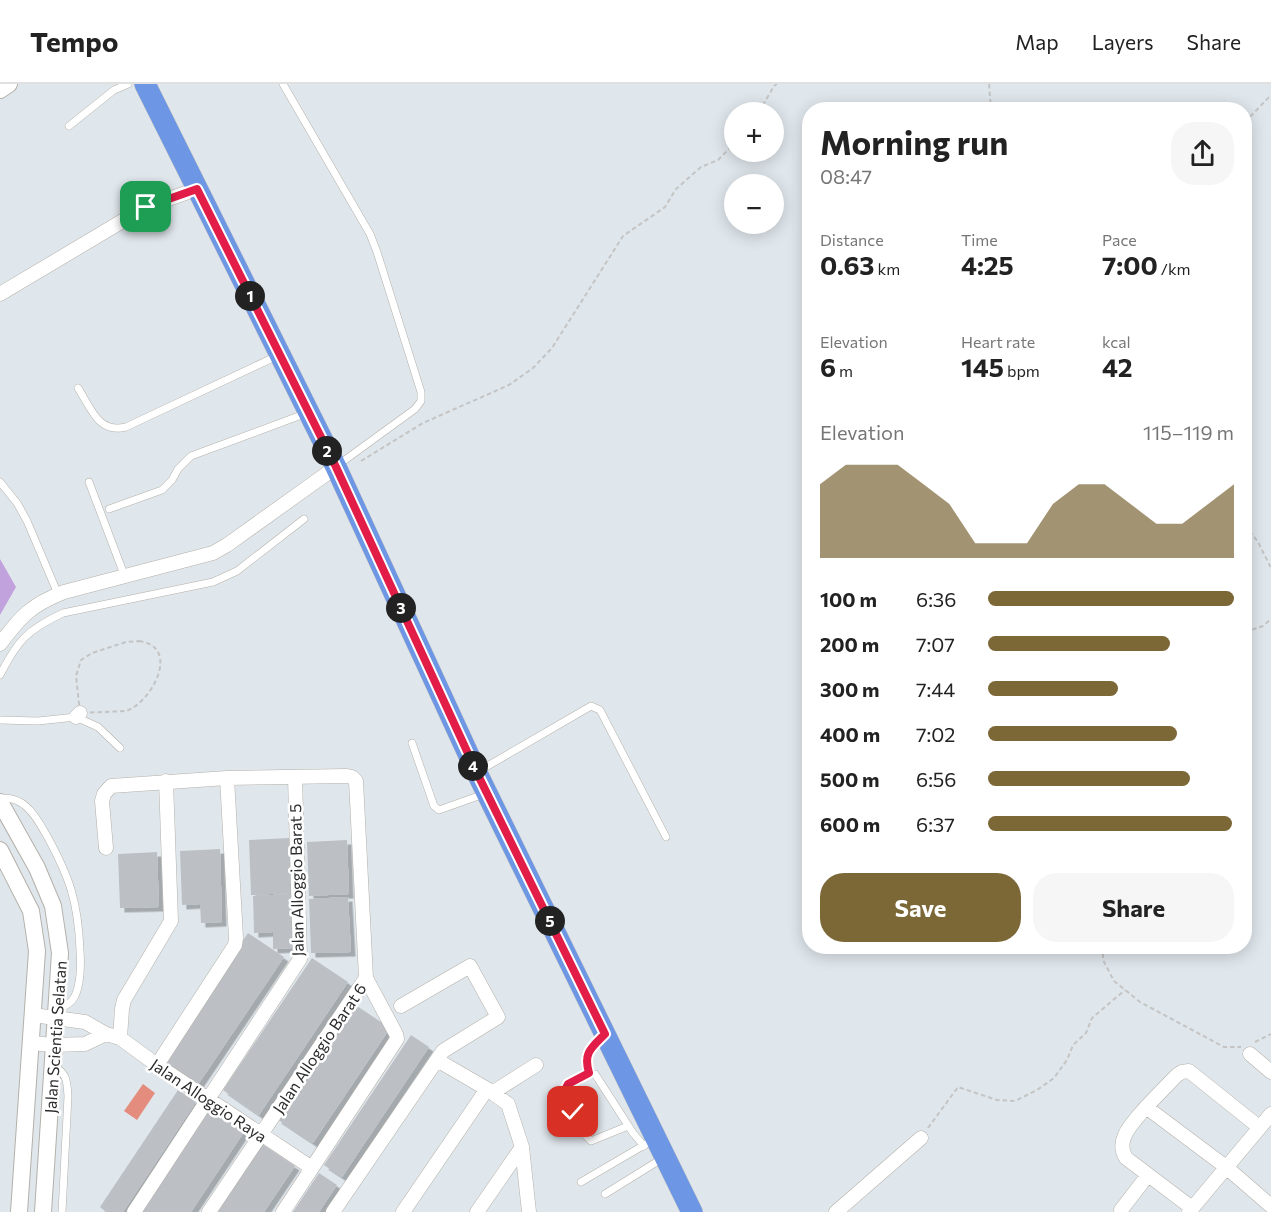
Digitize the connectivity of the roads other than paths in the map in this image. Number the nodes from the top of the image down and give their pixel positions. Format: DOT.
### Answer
graph roads {
  1 [pos="9,84"];
  2 [pos="128,84"];
  3 [pos="145,84"];
  4 [pos="283,84"];
  5 [pos="0,90"];
  6 [pos="69,126"];
  7 [pos="197,189"];
  8 [pos="0,294"];
  9 [pos="279,355"];
  10 [pos="78,388"];
  11 [pos="307,413"];
  12 [pos="337,471"];
  13 [pos="0,482"];
  14 [pos="89,482"];
  15 [pos="109,509"];
  16 [pos="304,519"];
  17 [pos="125,577"];
  18 [pos="58,594"];
  19 [pos="0,644"];
  20 [pos="0,675"];
  21 [pos="0,720"];
  22 [pos="412,743"];
  23 [pos="120,748"];
  24 [pos="477,773"];
  25 [pos="295,777"];
  26 [pos="228,778"];
  27 [pos="166,781"];
  28 [pos="487,793"];
  29 [pos="0,800"];
  30 [pos="666,837"];
  31 [pos="106,849"];
  32 [pos="0,850"];
  33 [pos="366,978"];
  34 [pos="401,1006"];
  35 [pos="56,1014"];
  36 [pos="33,1015"];
  37 [pos="106,1034"];
  38 [pos="605,1034"];
  39 [pos="120,1038"];
  40 [pos="32,1043"];
  41 [pos="54,1045"];
  42 [pos="1249,1048"];
  43 [pos="437,1060"];
  44 [pos="52,1064"];
  45 [pos="157,1065"];
  46 [pos="536,1065"];
  47 [pos="1271,1072"];
  48 [pos="589,1073"];
  49 [pos="489,1091"];
  50 [pos="207,1099"];
  51 [pos="1146,1107"];
  52 [pos="573,1112"];
  53 [pos="1271,1114"];
  54 [pos="628,1126"];
  55 [pos="1259,1127"];
  56 [pos="583,1132"];
  57 [pos="261,1135"];
  58 [pos="921,1138"];
  59 [pos="522,1147"];
  60 [pos="655,1147"];
  61 [pos="1226,1167"];
  62 [pos="312,1168"];
  63 [pos="1148,1175"];
  64 [pos="580,1182"];
  65 [pos="605,1194"];
  66 [pos="1271,1206"];
  67 [pos="1121,1210"];
  68 [pos="1190,1210"];
  69 [pos="19,1212"];
  70 [pos="43,1212"];
  71 [pos="62,1212"];
  72 [pos="134,1212"];
  73 [pos="209,1212"];
  74 [pos="283,1212"];
  75 [pos="333,1212"];
  76 [pos="403,1212"];
  77 [pos="477,1212"];
  78 [pos="529,1212"];
  79 [pos="692,1212"];
  80 [pos="836,1212"];
  81 [pos="1266,1212"];
  1 -- 5 [label="street"];
  2 -- 6 [label="lane"];
  3 -- 7 [label="main road"];
  4 -- 12 [label="lane"];
  7 -- 8 [label="street"];
  7 -- 9 [label="main road"];
  9 -- 10 [label="lane"];
  9 -- 11 [label="main road"];
  11 -- 12 [label="main road"];
  11 -- 15 [label="lane"];
  12 -- 17 [label="street"];
  12 -- 24 [label="main road"];
  13 -- 18 [label="lane"];
  14 -- 17 [label="lane"];
  16 -- 20 [label="lane"];
  17 -- 18 [label="street"];
  18 -- 19 [label="street"];
  21 -- 23 [label="lane"];
  22 -- 28 [label="lane"];
  24 -- 28 [label="main road"];
  24 -- 30 [label="lane"];
  25 -- 26 [label="street"];
  25 -- 33 [label="street, Jalan Alloggio Barat 6"];
  25 -- 50 [label="street, Jalan Alloggio Barat 5"];
  26 -- 27 [label="street"];
  26 -- 45 [label="street"];
  27 -- 31 [label="street"];
  27 -- 39 [label="street"];
  28 -- 38 [label="main road"];
  29 -- 35 [label="street, Jalan Scientia Selatan"];
  29 -- 35 [label="lane"];
  32 -- 36 [label="street, Jalan Scientia Selatan"];
  33 -- 57 [label="street, Jalan Alloggio Barat 6"];
  33 -- 62 [label="street"];
  34 -- 43 [label="street"];
  35 -- 36 [label="street, Jalan Alloggio Raya"];
  35 -- 37 [label="street, Jalan Alloggio Raya"];
  35 -- 41 [label="street, Jalan Scientia Selatan"];
  36 -- 40 [label="street, Jalan Scientia Selatan"];
  37 -- 39 [label="street, Jalan Alloggio Raya"];
  37 -- 41 [label="street"];
  38 -- 48 [label="lane"];
  38 -- 60 [label="main road"];
  39 -- 45 [label="street, Jalan Alloggio Raya"];
  40 -- 41 [label="street"];
  40 -- 69 [label="street, Jalan Scientia Selatan"];
  41 -- 44 [label="street, Jalan Scientia Selatan"];
  42 -- 47 [label="street"];
  43 -- 49 [label="street"];
  43 -- 75 [label="street"];
  44 -- 70 [label="street, Jalan Scientia Selatan"];
  44 -- 71 [label="lane"];
  45 -- 50 [label="street, Jalan Alloggio Raya"];
  46 -- 49 [label="street"];
  48 -- 52 [label="lane"];
  48 -- 54 [label="lane"];
  49 -- 59 [label="street"];
  49 -- 76 [label="street"];
  50 -- 57 [label="street, Jalan Alloggio Raya"];
  50 -- 72 [label="street, Jalan Alloggio Barat 5"];
  51 -- 55 [label="street"];
  51 -- 61 [label="street"];
  51 -- 63 [label="street"];
  53 -- 55 [label="street"];
  54 -- 56 [label="lane"];
  54 -- 60 [label="lane"];
  55 -- 61 [label="street"];
  57 -- 62 [label="street, Jalan Alloggio Raya"];
  57 -- 73 [label="street, Jalan Alloggio Barat 6"];
  58 -- 80 [label="street"];
  59 -- 77 [label="street"];
  59 -- 78 [label="street"];
  60 -- 64 [label="lane"];
  60 -- 65 [label="lane"];
  60 -- 79 [label="main road"];
  61 -- 66 [label="street"];
  61 -- 68 [label="street"];
  62 -- 74 [label="street"];
  63 -- 67 [label="street"];
  63 -- 68 [label="street"];
  66 -- 81 [label="street"];
}
